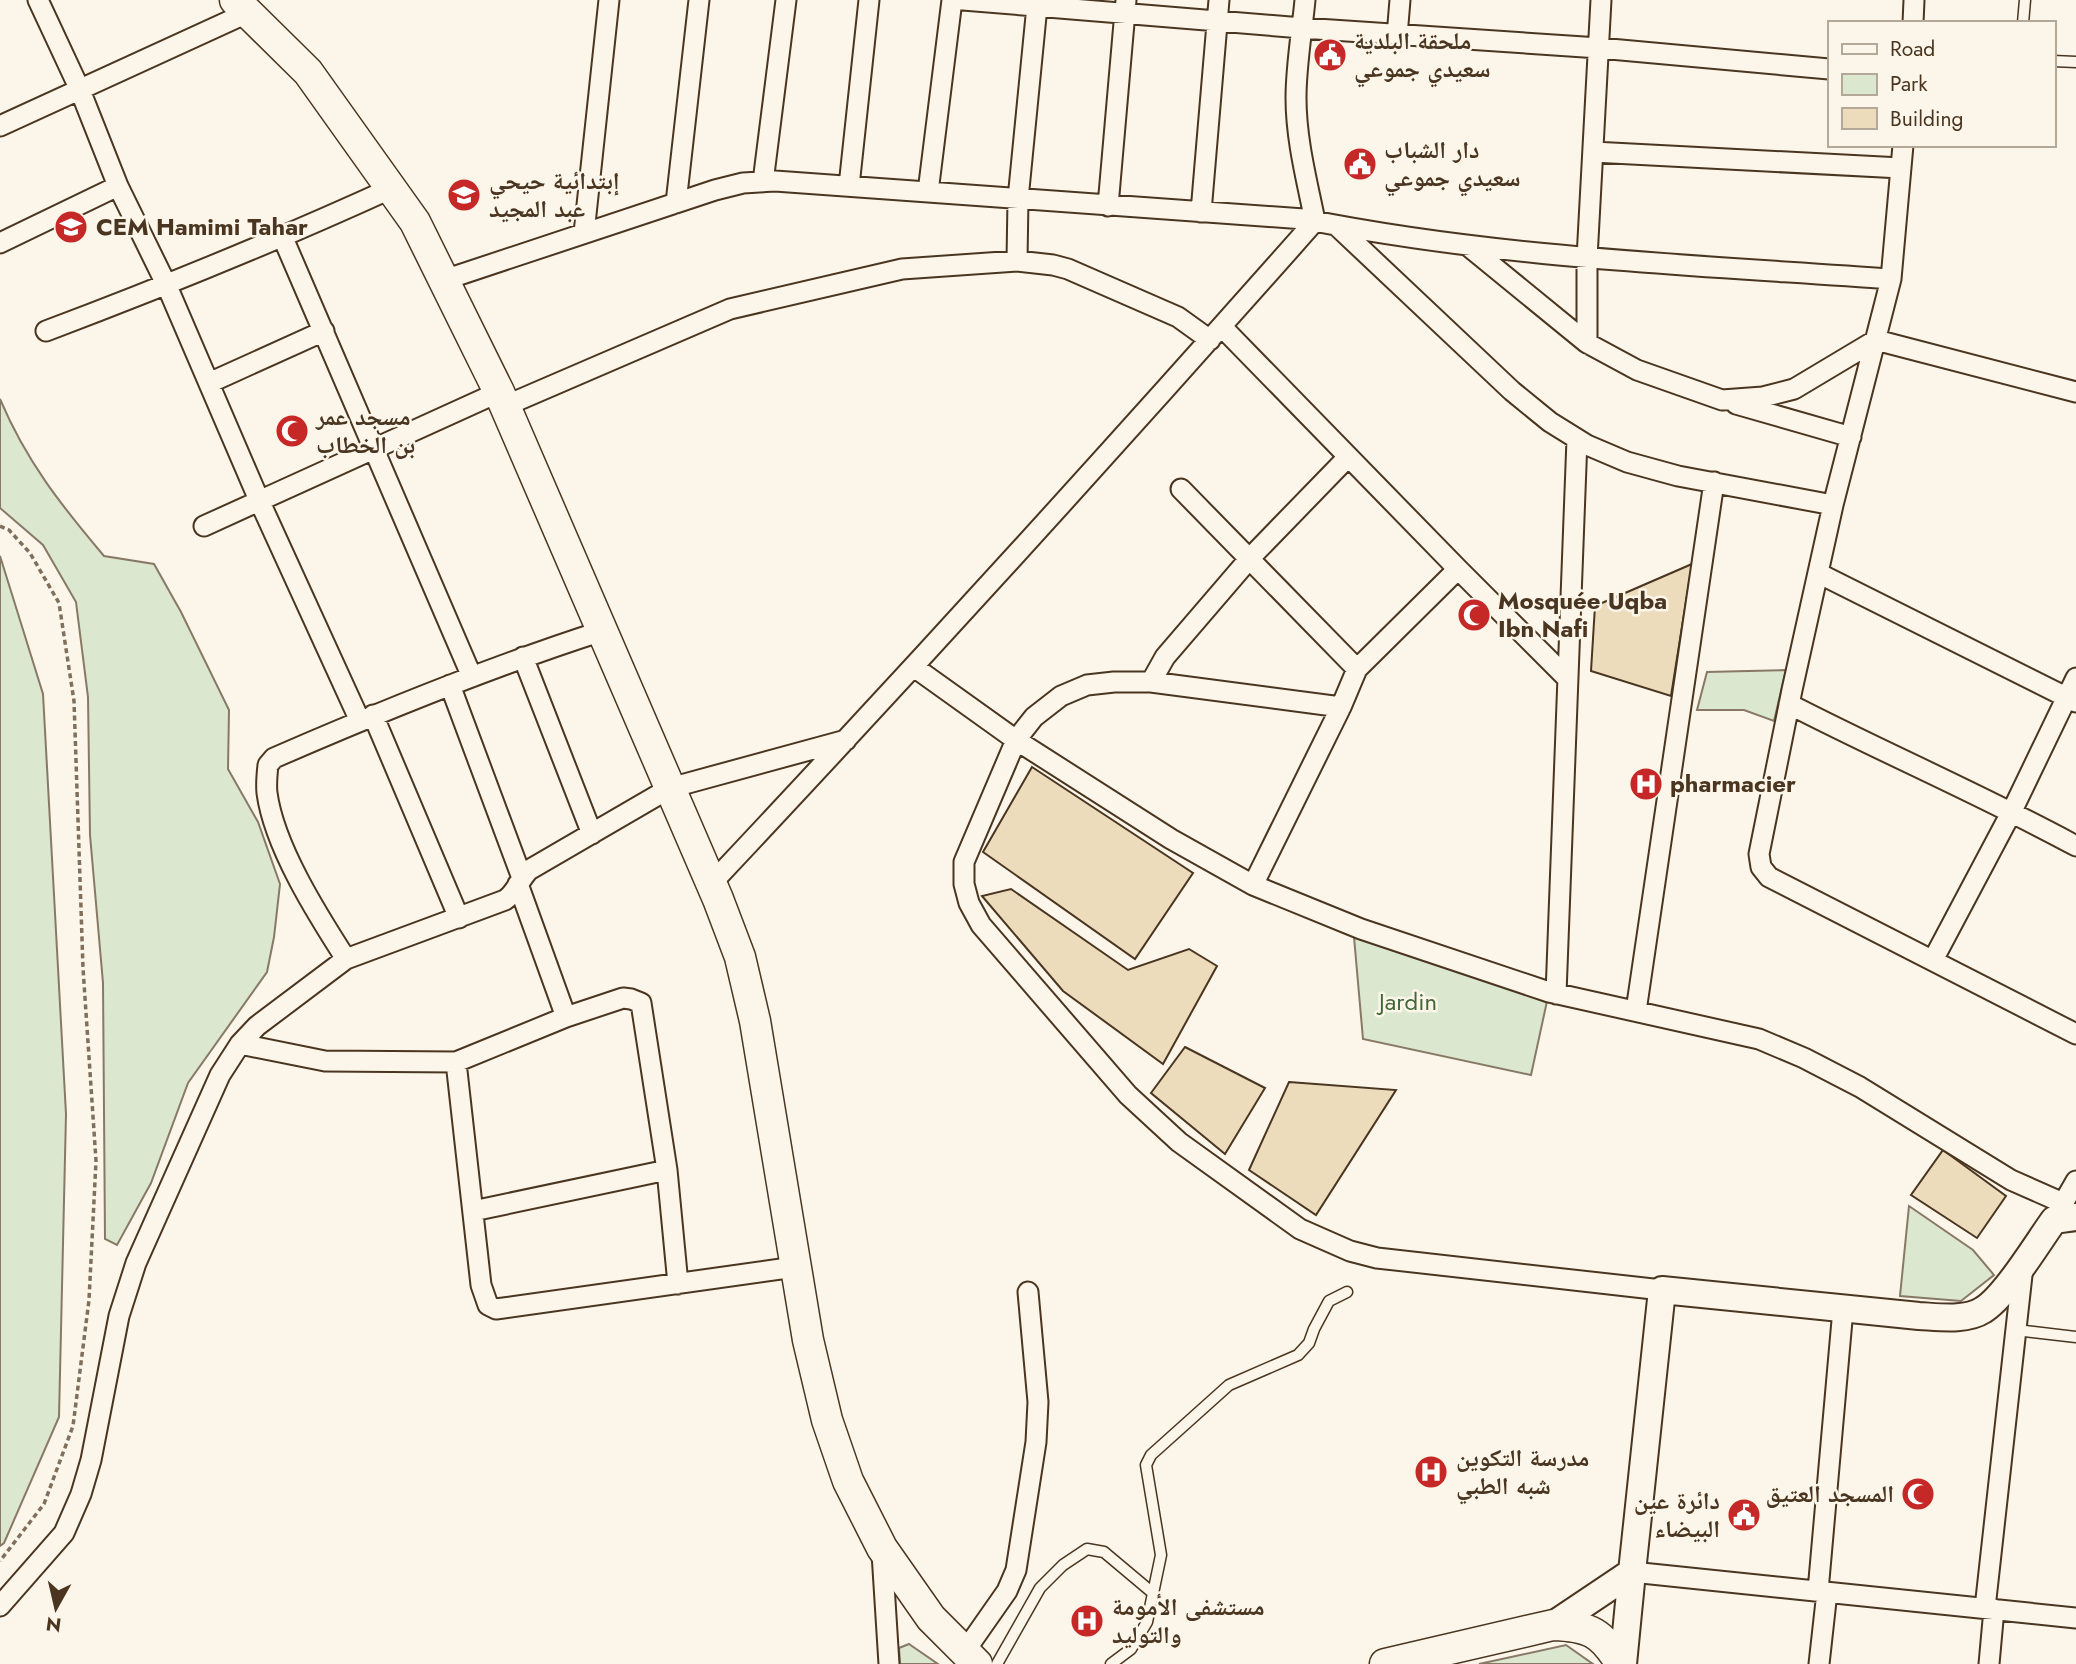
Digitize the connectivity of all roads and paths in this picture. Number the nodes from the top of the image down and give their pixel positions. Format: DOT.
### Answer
graph roads {
  1 [pos="38,0"];
  2 [pos="609,0"];
  3 [pos="699,0"];
  4 [pos="786,0"];
  5 [pos="869,0"];
  6 [pos="952,0"];
  7 [pos="963,0"];
  8 [pos="1219,0"];
  9 [pos="1305,0"];
  10 [pos="1400,0"];
  11 [pos="1601,0"];
  12 [pos="1914,0"];
  13 [pos="2025,0"];
  14 [pos="242,6"];
  15 [pos="1037,6"];
  16 [pos="1125,7"];
  17 [pos="1913,21"];
  18 [pos="2023,21"];
  19 [pos="1217,22"];
  20 [pos="1302,29"];
  21 [pos="1397,36"];
  22 [pos="1599,48"];
  23 [pos="2055,61"];
  24 [pos="2076,62"];
  25 [pos="1828,69"];
  26 [pos="80,90"];
  27 [pos="0,127"];
  28 [pos="1903,147"];
  29 [pos="1593,152"];
  30 [pos="1901,168"];
  31 [pos="763,182"];
  32 [pos="118,186"];
  33 [pos="849,186"];
  34 [pos="392,188"];
  35 [pos="928,192"];
  36 [pos="1018,200"];
  37 [pos="676,203"];
  38 [pos="1108,206"];
  39 [pos="1201,212"];
  40 [pos="1315,222"];
  41 [pos="1337,226"];
  42 [pos="584,233"];
  43 [pos="283,238"];
  44 [pos="0,243"];
  45 [pos="1466,245"];
  46 [pos="1587,258"];
  47 [pos="1017,261"];
  48 [pos="1891,279"];
  49 [pos="444,280"];
  50 [pos="167,286"];
  51 [pos="46,331"];
  52 [pos="324,331"];
  53 [pos="1216,334"];
  54 [pos="1876,340"];
  55 [pos="1587,343"];
  56 [pos="209,383"];
  57 [pos="2076,393"];
  58 [pos="503,399"];
  59 [pos="1722,400"];
  60 [pos="1851,437"];
  61 [pos="1577,439"];
  62 [pos="375,448"];
  63 [pos="1348,457"];
  64 [pos="1714,482"];
  65 [pos="1181,489"];
  66 [pos="259,500"];
  67 [pos="1833,505"];
  68 [pos="0,526"];
  69 [pos="204,526"];
  70 [pos="1250,558"];
  71 [pos="1458,569"];
  72 [pos="1818,573"];
  73 [pos="602,631"];
  74 [pos="523,657"];
  75 [pos="914,667"];
  76 [pos="1357,668"];
  77 [pos="472,677"];
  78 [pos="2076,678"];
  79 [pos="1568,679"];
  80 [pos="1151,682"];
  81 [pos="450,685"];
  82 [pos="2071,700"];
  83 [pos="1789,704"];
  84 [pos="1341,707"];
  85 [pos="367,718"];
  86 [pos="846,740"];
  87 [pos="1016,740"];
  88 [pos="670,788"];
  89 [pos="2011,811"];
  90 [pos="592,834"];
  91 [pos="2076,846"];
  92 [pos="520,881"];
  93 [pos="711,884"];
  94 [pos="1253,885"];
  95 [pos="459,918"];
  96 [pos="346,959"];
  97 [pos="1933,960"];
  98 [pos="1556,994"];
  99 [pos="1636,1012"];
  100 [pos="566,1017"];
  101 [pos="2076,1034"];
  102 [pos="240,1044"];
  103 [pos="456,1062"];
  104 [pos="667,1170"];
  105 [pos="2076,1181"];
  106 [pos="473,1211"];
  107 [pos="2064,1214"];
  108 [pos="2024,1261"];
  109 [pos="795,1267"];
  110 [pos="678,1284"];
  111 [pos="1662,1290"];
  112 [pos="1028,1292"];
  113 [pos="1347,1292"];
  114 [pos="1843,1309"];
  115 [pos="2016,1330"];
  116 [pos="2076,1337"];
  117 [pos="882,1548"];
  118 [pos="0,1561"];
  119 [pos="1632,1572"];
  120 [pos="1823,1592"];
  121 [pos="1154,1594"];
  122 [pos="0,1606"];
  123 [pos="1989,1609"];
  124 [pos="2076,1618"];
  125 [pos="1553,1625"];
  126 [pos="971,1658"];
  127 [pos="889,1664"];
  128 [pos="997,1664"];
  129 [pos="1111,1664"];
  130 [pos="1385,1664"];
  131 [pos="1622,1664"];
  132 [pos="1819,1664"];
  133 [pos="1989,1664"];
  1 -- 26 [label="street"];
  2 -- 42 [label="street"];
  3 -- 37 [label="street"];
  4 -- 31 [label="street"];
  5 -- 33 [label="street"];
  6 -- 35 [label="street"];
  7 -- 15 [label="street"];
  8 -- 19 [label="street"];
  9 -- 20 [label="street"];
  10 -- 21 [label="street"];
  11 -- 22 [label="street"];
  12 -- 17 [label="street"];
  13 -- 18 [label="lane"];
  14 -- 26 [label="street"];
  14 -- 34 [label="main road"];
  15 -- 16 [label="street"];
  15 -- 36 [label="street"];
  16 -- 19 [label="street"];
  16 -- 38 [label="street"];
  19 -- 20 [label="street"];
  19 -- 39 [label="street"];
  20 -- 21 [label="street"];
  20 -- 40 [label="street"];
  21 -- 22 [label="street"];
  22 -- 25 [label="street"];
  22 -- 29 [label="street"];
  23 -- 24 [label="lane"];
  26 -- 27 [label="street"];
  26 -- 32 [label="street"];
  28 -- 30 [label="street"];
  29 -- 30 [label="street"];
  29 -- 46 [label="street"];
  30 -- 48 [label="street"];
  31 -- 33 [label="street"];
  31 -- 37 [label="street"];
  32 -- 44 [label="street"];
  32 -- 50 [label="street"];
  33 -- 35 [label="street"];
  34 -- 43 [label="street"];
  34 -- 49 [label="main road"];
  35 -- 36 [label="street"];
  36 -- 38 [label="street"];
  36 -- 47 [label="street"];
  37 -- 42 [label="street"];
  38 -- 39 [label="street"];
  39 -- 40 [label="street"];
  40 -- 41 [label="street"];
  40 -- 53 [label="street"];
  41 -- 45 [label="street"];
  41 -- 61 [label="street"];
  42 -- 49 [label="street"];
  43 -- 50 [label="street"];
  43 -- 52 [label="street"];
  45 -- 46 [label="street"];
  45 -- 55 [label="street"];
  46 -- 48 [label="street"];
  46 -- 55 [label="street"];
  47 -- 53 [label="street"];
  47 -- 58 [label="street"];
  48 -- 54 [label="street"];
  49 -- 58 [label="main road"];
  50 -- 51 [label="street"];
  50 -- 56 [label="street"];
  52 -- 56 [label="street"];
  52 -- 62 [label="street"];
  53 -- 63 [label="street"];
  53 -- 75 [label="street"];
  54 -- 57 [label="street"];
  54 -- 59 [label="street"];
  54 -- 60 [label="street"];
  55 -- 59 [label="street"];
  56 -- 66 [label="street"];
  58 -- 62 [label="street"];
  58 -- 73 [label="main road"];
  59 -- 60 [label="street"];
  60 -- 67 [label="street"];
  61 -- 64 [label="street"];
  61 -- 79 [label="street"];
  62 -- 66 [label="street"];
  62 -- 77 [label="street"];
  63 -- 70 [label="street"];
  63 -- 71 [label="street"];
  64 -- 67 [label="street"];
  64 -- 99 [label="street"];
  65 -- 70 [label="street"];
  66 -- 69 [label="street"];
  66 -- 85 [label="street"];
  67 -- 72 [label="street"];
  68 -- 118 [label="path"];
  70 -- 76 [label="street"];
  70 -- 80 [label="street"];
  71 -- 76 [label="street"];
  71 -- 79 [label="street"];
  72 -- 82 [label="street"];
  72 -- 83 [label="street"];
  73 -- 74 [label="street"];
  73 -- 88 [label="main road"];
  74 -- 77 [label="street"];
  74 -- 90 [label="street"];
  75 -- 86 [label="street"];
  75 -- 87 [label="street"];
  76 -- 84 [label="street"];
  77 -- 81 [label="street"];
  78 -- 82 [label="street"];
  79 -- 98 [label="street"];
  80 -- 84 [label="street"];
  80 -- 87 [label="street"];
  81 -- 85 [label="street"];
  81 -- 92 [label="street"];
  82 -- 89 [label="street"];
  83 -- 89 [label="street"];
  83 -- 97 [label="street"];
  84 -- 94 [label="street"];
  85 -- 95 [label="street"];
  85 -- 96 [label="street"];
  86 -- 88 [label="street"];
  86 -- 93 [label="street"];
  87 -- 94 [label="street"];
  87 -- 111 [label="street"];
  88 -- 90 [label="street"];
  88 -- 93 [label="main road"];
  89 -- 91 [label="street"];
  89 -- 97 [label="street"];
  90 -- 92 [label="street"];
  92 -- 95 [label="street"];
  92 -- 100 [label="street"];
  93 -- 109 [label="main road"];
  94 -- 98 [label="street"];
  95 -- 96 [label="street"];
  96 -- 102 [label="street"];
  97 -- 101 [label="street"];
  98 -- 99 [label="street"];
  99 -- 107 [label="street"];
  100 -- 103 [label="street"];
  100 -- 104 [label="street"];
  102 -- 103 [label="street"];
  102 -- 122 [label="street"];
  103 -- 106 [label="street"];
  104 -- 106 [label="street"];
  104 -- 110 [label="street"];
  105 -- 107 [label="street"];
  106 -- 110 [label="street"];
  107 -- 108 [label="street"];
  108 -- 114 [label="street"];
  108 -- 115 [label="street"];
  109 -- 110 [label="street"];
  109 -- 117 [label="main road"];
  111 -- 114 [label="street"];
  111 -- 119 [label="street"];
  112 -- 126 [label="street"];
  113 -- 121 [label="lane"];
  114 -- 120 [label="street"];
  115 -- 116 [label="lane"];
  115 -- 123 [label="street"];
  117 -- 126 [label="main road"];
  117 -- 127 [label="street"];
  119 -- 120 [label="street"];
  119 -- 125 [label="street"];
  119 -- 131 [label="street"];
  120 -- 123 [label="street"];
  120 -- 132 [label="street"];
  121 -- 128 [label="lane"];
  121 -- 129 [label="lane"];
  123 -- 124 [label="street"];
  123 -- 133 [label="street"];
  125 -- 130 [label="main road"];
  125 -- 131 [label="main road"];
}
